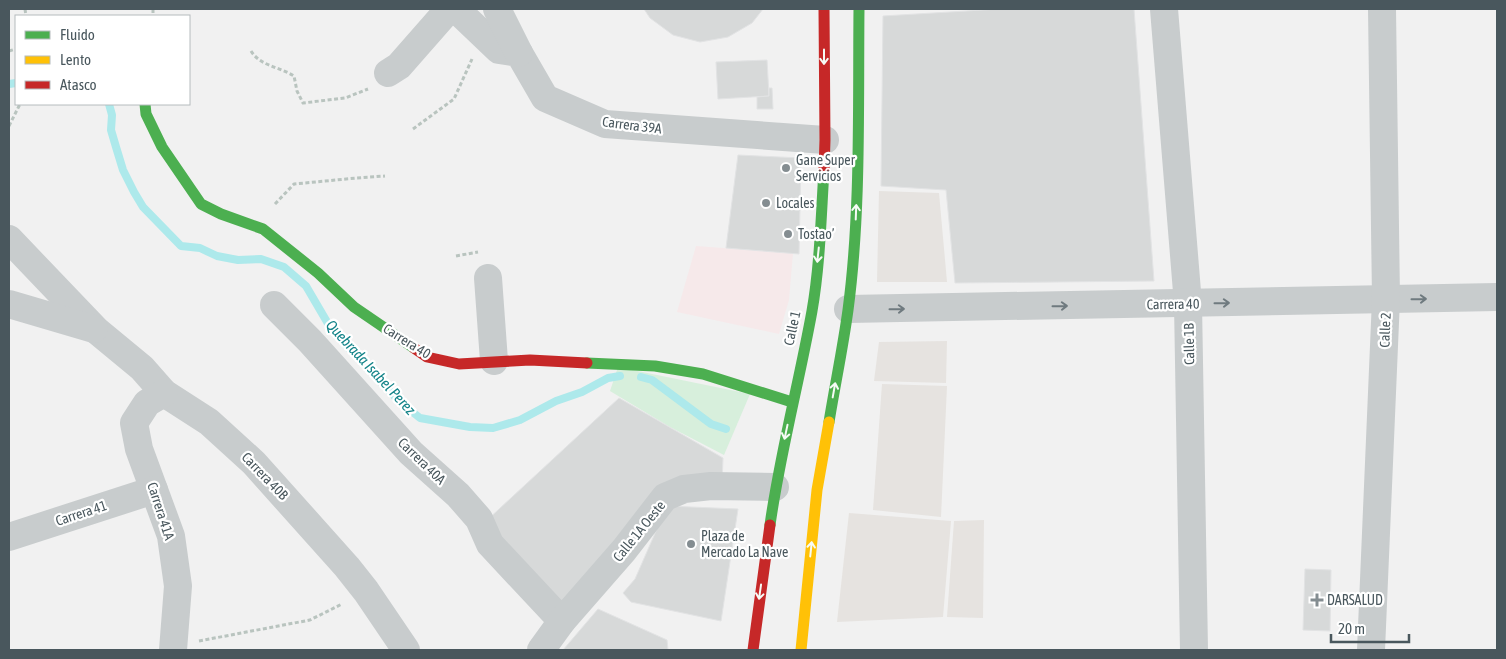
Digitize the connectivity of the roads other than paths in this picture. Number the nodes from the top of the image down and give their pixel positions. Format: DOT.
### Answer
graph roads {
  1 [pos="449,9"];
  2 [pos="456,9"];
  3 [pos="497,9"];
  4 [pos="824,9"];
  5 [pos="859,9"];
  6 [pos="1164,9"];
  7 [pos="1382,9"];
  8 [pos="519,53"];
  9 [pos="388,73"];
  10 [pos="145,105"];
  11 [pos="824,140"];
  12 [pos="9,239"];
  13 [pos="488,278"];
  14 [pos="1497,297"];
  15 [pos="1386,299"];
  16 [pos="9,304"];
  17 [pos="1188,304"];
  18 [pos="274,305"];
  19 [pos="848,309"];
  20 [pos="96,330"];
  21 [pos="494,361"];
  22 [pos="164,393"];
  23 [pos="792,402"];
  24 [pos="775,487"];
  25 [pos="154,490"];
  26 [pos="9,537"];
  27 [pos="562,621"];
  28 [pos="173,647"];
  29 [pos="406,650"];
  30 [pos="542,650"];
  31 [pos="753,650"];
  32 [pos="801,650"];
  33 [pos="1194,650"];
  34 [pos="1371,650"];
  1 -- 9 [label="street"];
  2 -- 8 [label="street"];
  3 -- 8 [label="street, Carrera 39A"];
  4 -- 11 [label="main road, Calle 1, one-way"];
  19 -- 5 [label="main road, one-way"];
  6 -- 17 [label="street, Calle 1B"];
  7 -- 15 [label="street, Calle 2"];
  8 -- 11 [label="street, Carrera 39A"];
  10 -- 21 [label="main road, Carrera 40"];
  11 -- 23 [label="main road, Calle 1, one-way"];
  12 -- 20 [label="street, Carrera 40B"];
  13 -- 21 [label="street"];
  15 -- 14 [label="street, Carrera 40, one-way"];
  17 -- 15 [label="street, Carrera 40, one-way"];
  15 -- 34 [label="street, Calle 2"];
  16 -- 20 [label="street, Carrera 40B"];
  19 -- 17 [label="street, Carrera 40, one-way"];
  17 -- 33 [label="street, Calle 1B"];
  18 -- 27 [label="street, Carrera 40A"];
  32 -- 19 [label="main road, one-way"];
  20 -- 22 [label="street, Carrera 40B"];
  21 -- 23 [label="main road, Carrera 40"];
  22 -- 25 [label="street, Carrera 41A"];
  22 -- 29 [label="street, Carrera 40B"];
  23 -- 24 [label="main road, Calle 1, one-way"];
  24 -- 27 [label="street, Calle 1A Oeste"];
  24 -- 31 [label="main road, Calle 1, one-way"];
  25 -- 26 [label="street, Carrera 41"];
  25 -- 28 [label="street, Carrera 41A"];
  27 -- 30 [label="street, Calle 1A Oeste"];
}
